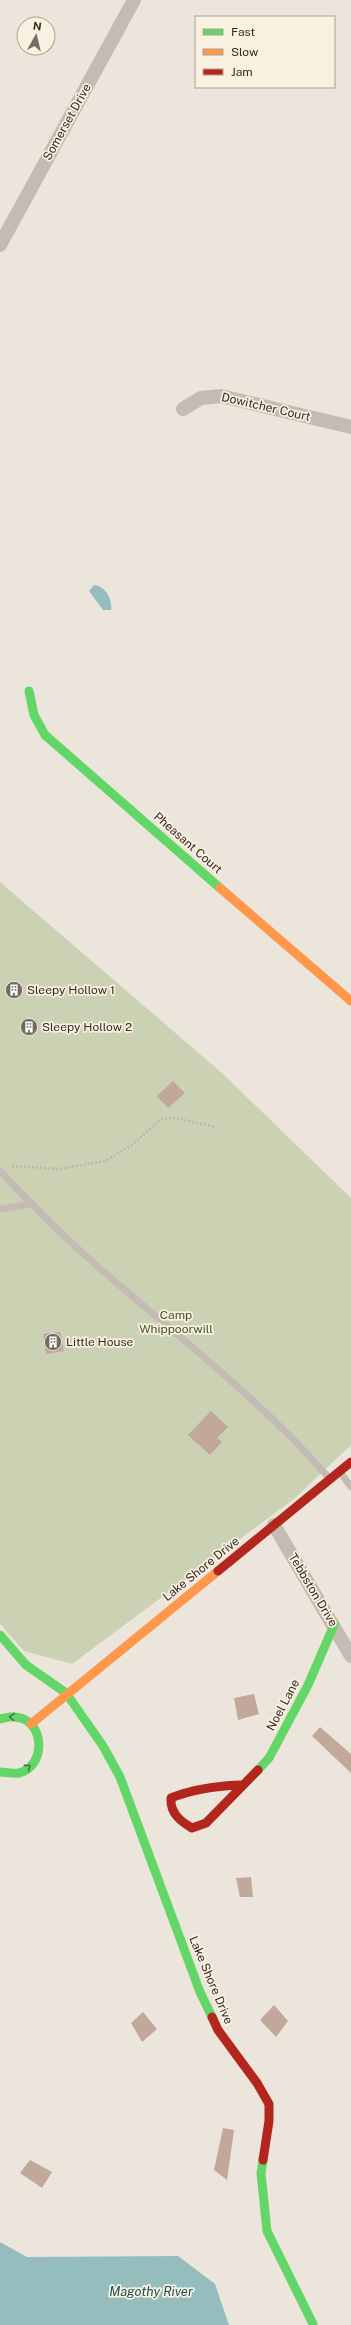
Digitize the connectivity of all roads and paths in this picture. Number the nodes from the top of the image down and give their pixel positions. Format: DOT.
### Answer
graph roads {
  1 [pos="134,0"];
  2 [pos="0,245"];
  3 [pos="183,409"];
  4 [pos="351,427"];
  5 [pos="29,691"];
  6 [pos="351,1001"];
  7 [pos="215,1127"];
  8 [pos="8,1166"];
  9 [pos="0,1171"];
  10 [pos="31,1204"];
  11 [pos="0,1208"];
  12 [pos="351,1462"];
  13 [pos="340,1472"];
  14 [pos="330,1478"];
  15 [pos="351,1486"];
  16 [pos="274,1525"];
  17 [pos="334,1626"];
  18 [pos="0,1635"];
  19 [pos="351,1656"];
  20 [pos="66,1693"];
  21 [pos="0,1719"];
  22 [pos="31,1724"];
  23 [pos="0,1772"];
  24 [pos="240,1785"];
  25 [pos="314,2324"];
  1 -- 2 [label="street, Somerset Drive"];
  3 -- 4 [label="street, Dowitcher Court"];
  5 -- 6 [label="street, Pheasant Court"];
  7 -- 8 [label="path"];
  9 -- 10 [label="lane"];
  10 -- 11 [label="lane"];
  10 -- 14 [label="lane"];
  12 -- 13 [label="street, Lake Shore Drive"];
  13 -- 14 [label="street, Lake Shore Drive"];
  13 -- 15 [label="lane"];
  14 -- 16 [label="street, Lake Shore Drive"];
  16 -- 17 [label="street, Tebbston Drive"];
  16 -- 20 [label="street, Lake Shore Drive"];
  17 -- 19 [label="street, Tebbston Drive"];
  17 -- 24 [label="street, Noel Lane"];
  18 -- 20 [label="street"];
  20 -- 22 [label="street, Lake Shore Drive"];
  20 -- 25 [label="street, Lake Shore Drive"];
  22 -- 21 [label="street, one-way"];
  23 -- 22 [label="street, one-way"];
  24 -- 24 [label="street, Noel Lane"];
}
